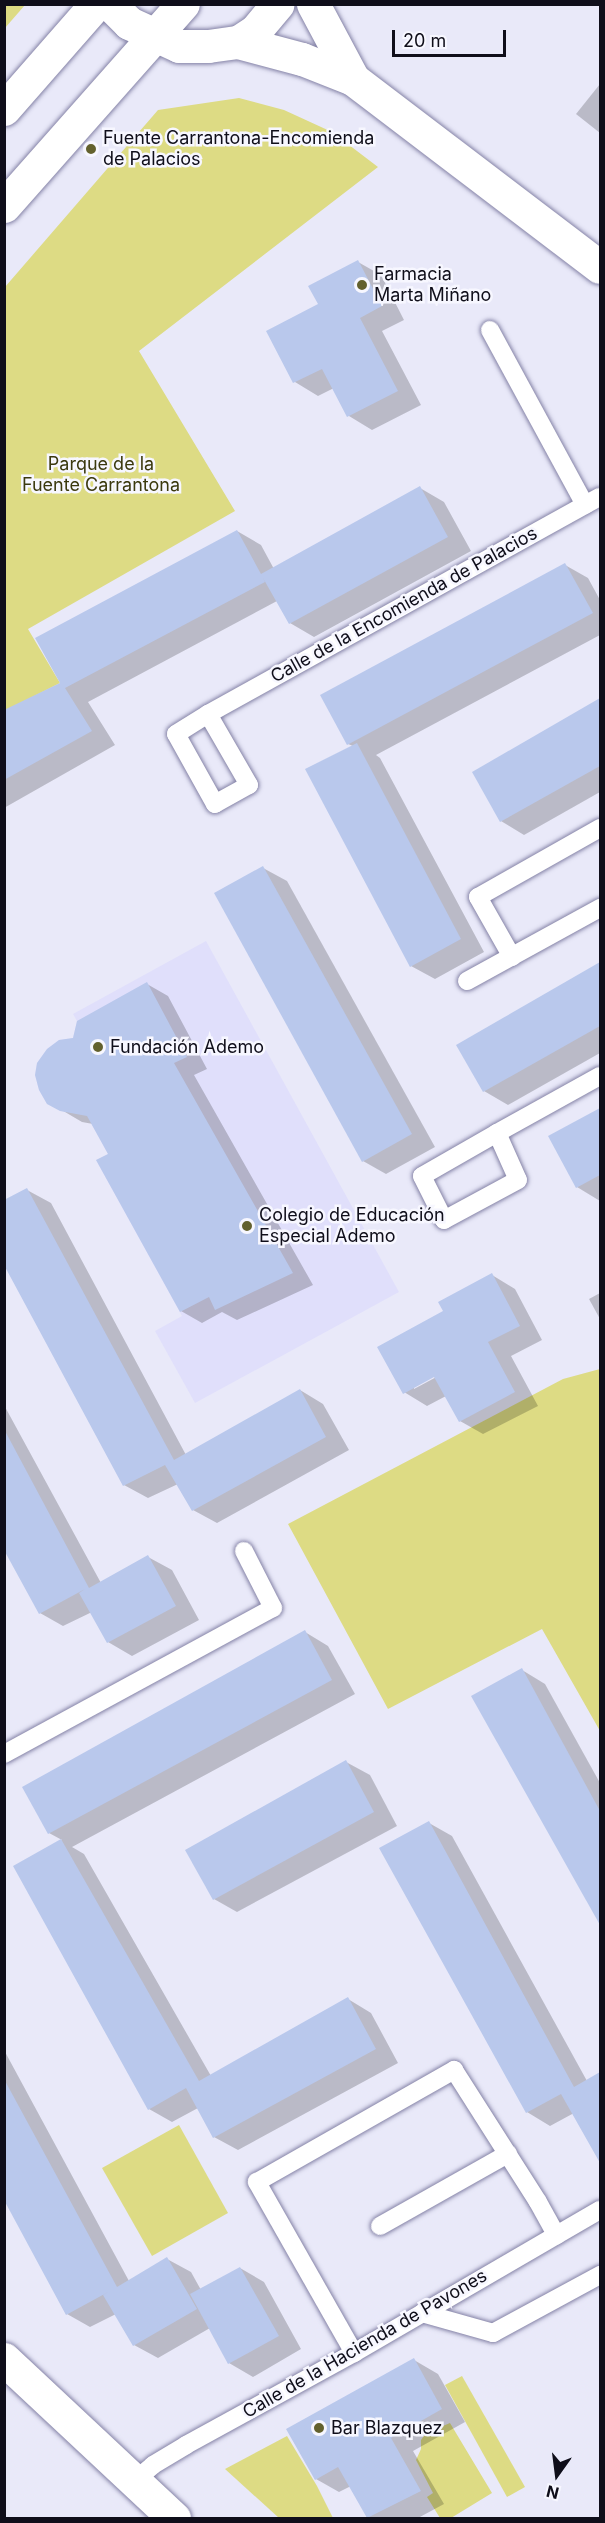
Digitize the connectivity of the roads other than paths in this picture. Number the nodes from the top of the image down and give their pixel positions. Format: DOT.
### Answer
graph roads {
  1 [pos="96,4"];
  2 [pos="110,4"];
  3 [pos="183,4"];
  4 [pos="278,4"];
  5 [pos="313,4"];
  6 [pos="155,37"];
  7 [pos="238,42"];
  8 [pos="353,79"];
  9 [pos="4,109"];
  10 [pos="4,206"];
  11 [pos="600,267"];
  12 [pos="490,330"];
  13 [pos="593,501"];
  14 [pos="208,714"];
  15 [pos="600,828"];
  16 [pos="600,908"];
  17 [pos="512,957"];
  18 [pos="467,981"];
  19 [pos="600,1076"];
  20 [pos="497,1133"];
  21 [pos="244,1551"];
  22 [pos="4,1754"];
  23 [pos="508,2154"];
  24 [pos="600,2210"];
  25 [pos="380,2226"];
  26 [pos="556,2235"];
  27 [pos="600,2275"];
  28 [pos="422,2313"];
  29 [pos="354,2352"];
  30 [pos="4,2359"];
  31 [pos="133,2482"];
  32 [pos="174,2518"];
  1 -- 9 [label="street"];
  2 -- 6 [label="street"];
  3 -- 6 [label="street"];
  4 -- 7 [label="street"];
  5 -- 8 [label="street"];
  6 -- 7 [label="street"];
  6 -- 10 [label="street"];
  7 -- 8 [label="street"];
  8 -- 11 [label="street"];
  12 -- 13 [label="lane"];
  13 -- 14 [label="lane, Calle de la Encomienda de Palacios"];
  14 -- 14 [label="lane, Calle de la Encomienda de Palacios"];
  15 -- 17 [label="lane"];
  16 -- 17 [label="lane"];
  17 -- 18 [label="lane"];
  19 -- 20 [label="lane"];
  20 -- 20 [label="lane"];
  21 -- 22 [label="lane"];
  23 -- 25 [label="lane"];
  23 -- 26 [label="lane"];
  23 -- 29 [label="lane"];
  24 -- 26 [label="lane, Calle de la Hacienda de Pavones"];
  26 -- 28 [label="lane, Calle de la Hacienda de Pavones"];
  27 -- 28 [label="lane"];
  28 -- 29 [label="lane, Calle de la Hacienda de Pavones"];
  29 -- 31 [label="lane, Calle de la Hacienda de Pavones"];
  30 -- 31 [label="street"];
  31 -- 32 [label="street"];
}
